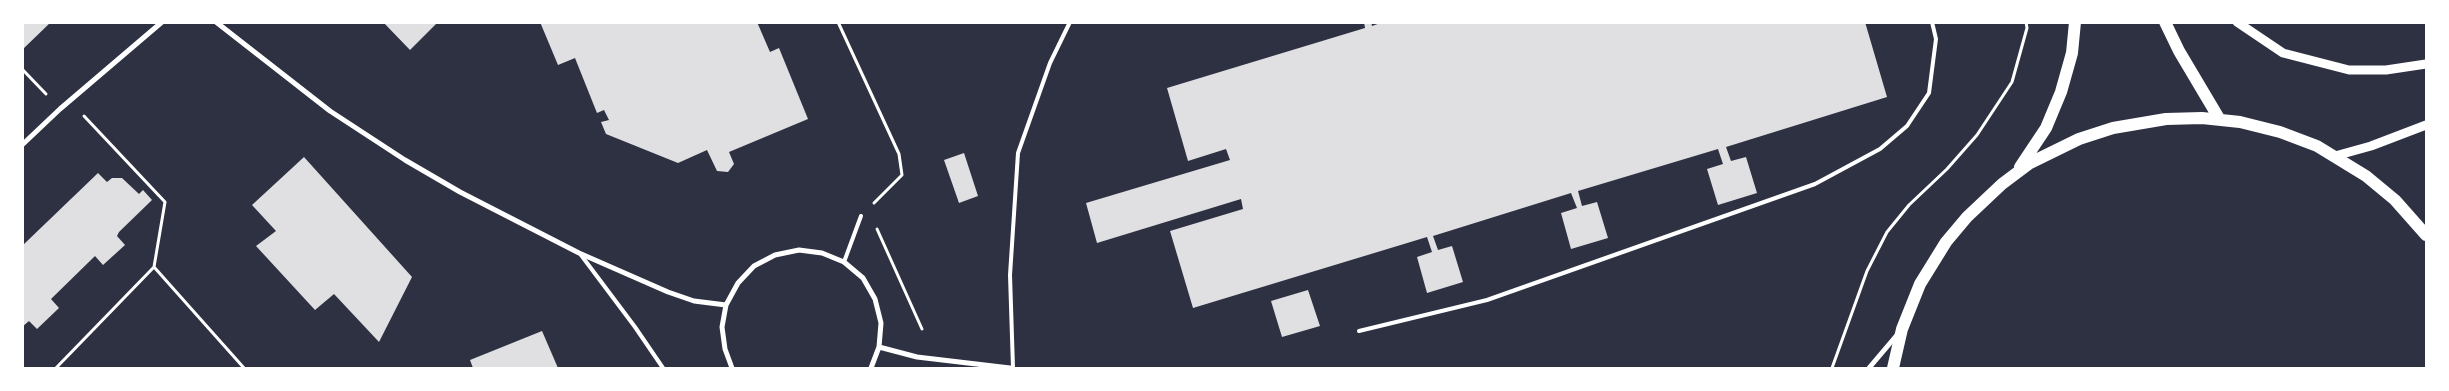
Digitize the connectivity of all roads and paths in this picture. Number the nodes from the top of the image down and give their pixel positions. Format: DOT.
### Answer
graph roads {
  1 [pos="162,22"];
  2 [pos="216,22"];
  3 [pos="838,22"];
  4 [pos="1070,22"];
  5 [pos="1932,22"];
  6 [pos="2026,22"];
  7 [pos="2075,22"];
  8 [pos="2165,22"];
  9 [pos="2236,22"];
  10 [pos="2426,64"];
  11 [pos="22,69"];
  12 [pos="70,100"];
  13 [pos="60,109"];
  14 [pos="2220,120"];
  15 [pos="2426,125"];
  16 [pos="22,145"];
  17 [pos="2335,156"];
  18 [pos="2015,174"];
  19 [pos="868,208"];
  20 [pos="861,216"];
  21 [pos="2426,234"];
  22 [pos="579,253"];
  23 [pos="844,262"];
  24 [pos="154,267"];
  25 [pos="726,305"];
  26 [pos="922,329"];
  27 [pos="1902,329"];
  28 [pos="1359,331"];
  29 [pos="879,347"];
  30 [pos="56,368"];
  31 [pos="244,368"];
  32 [pos="663,368"];
  33 [pos="732,368"];
  34 [pos="871,368"];
  35 [pos="1012,368"];
  36 [pos="1832,368"];
  37 [pos="1869,368"];
  38 [pos="1893,368"];
  1 -- 12 [label="street"];
  2 -- 22 [label="street"];
  3 -- 19 [label="path"];
  4 -- 35 [label="lane"];
  5 -- 28 [label="lane"];
  6 -- 36 [label="path"];
  7 -- 18 [label="main road"];
  8 -- 14 [label="main road"];
  9 -- 10 [label="street"];
  11 -- 13 [label="path"];
  12 -- 13 [label="street"];
  12 -- 24 [label="path"];
  13 -- 16 [label="street"];
  14 -- 17 [label="main road"];
  14 -- 18 [label="main road"];
  15 -- 17 [label="street"];
  17 -- 21 [label="main road"];
  18 -- 27 [label="main road"];
  19 -- 20 [label="path"];
  19 -- 26 [label="path"];
  20 -- 23 [label="lane"];
  22 -- 25 [label="street"];
  22 -- 32 [label="lane"];
  23 -- 25 [label="street"];
  23 -- 29 [label="street"];
  24 -- 30 [label="path"];
  24 -- 31 [label="path"];
  25 -- 33 [label="street"];
  27 -- 37 [label="street"];
  27 -- 38 [label="main road"];
  29 -- 34 [label="street"];
  29 -- 35 [label="street"];
}
